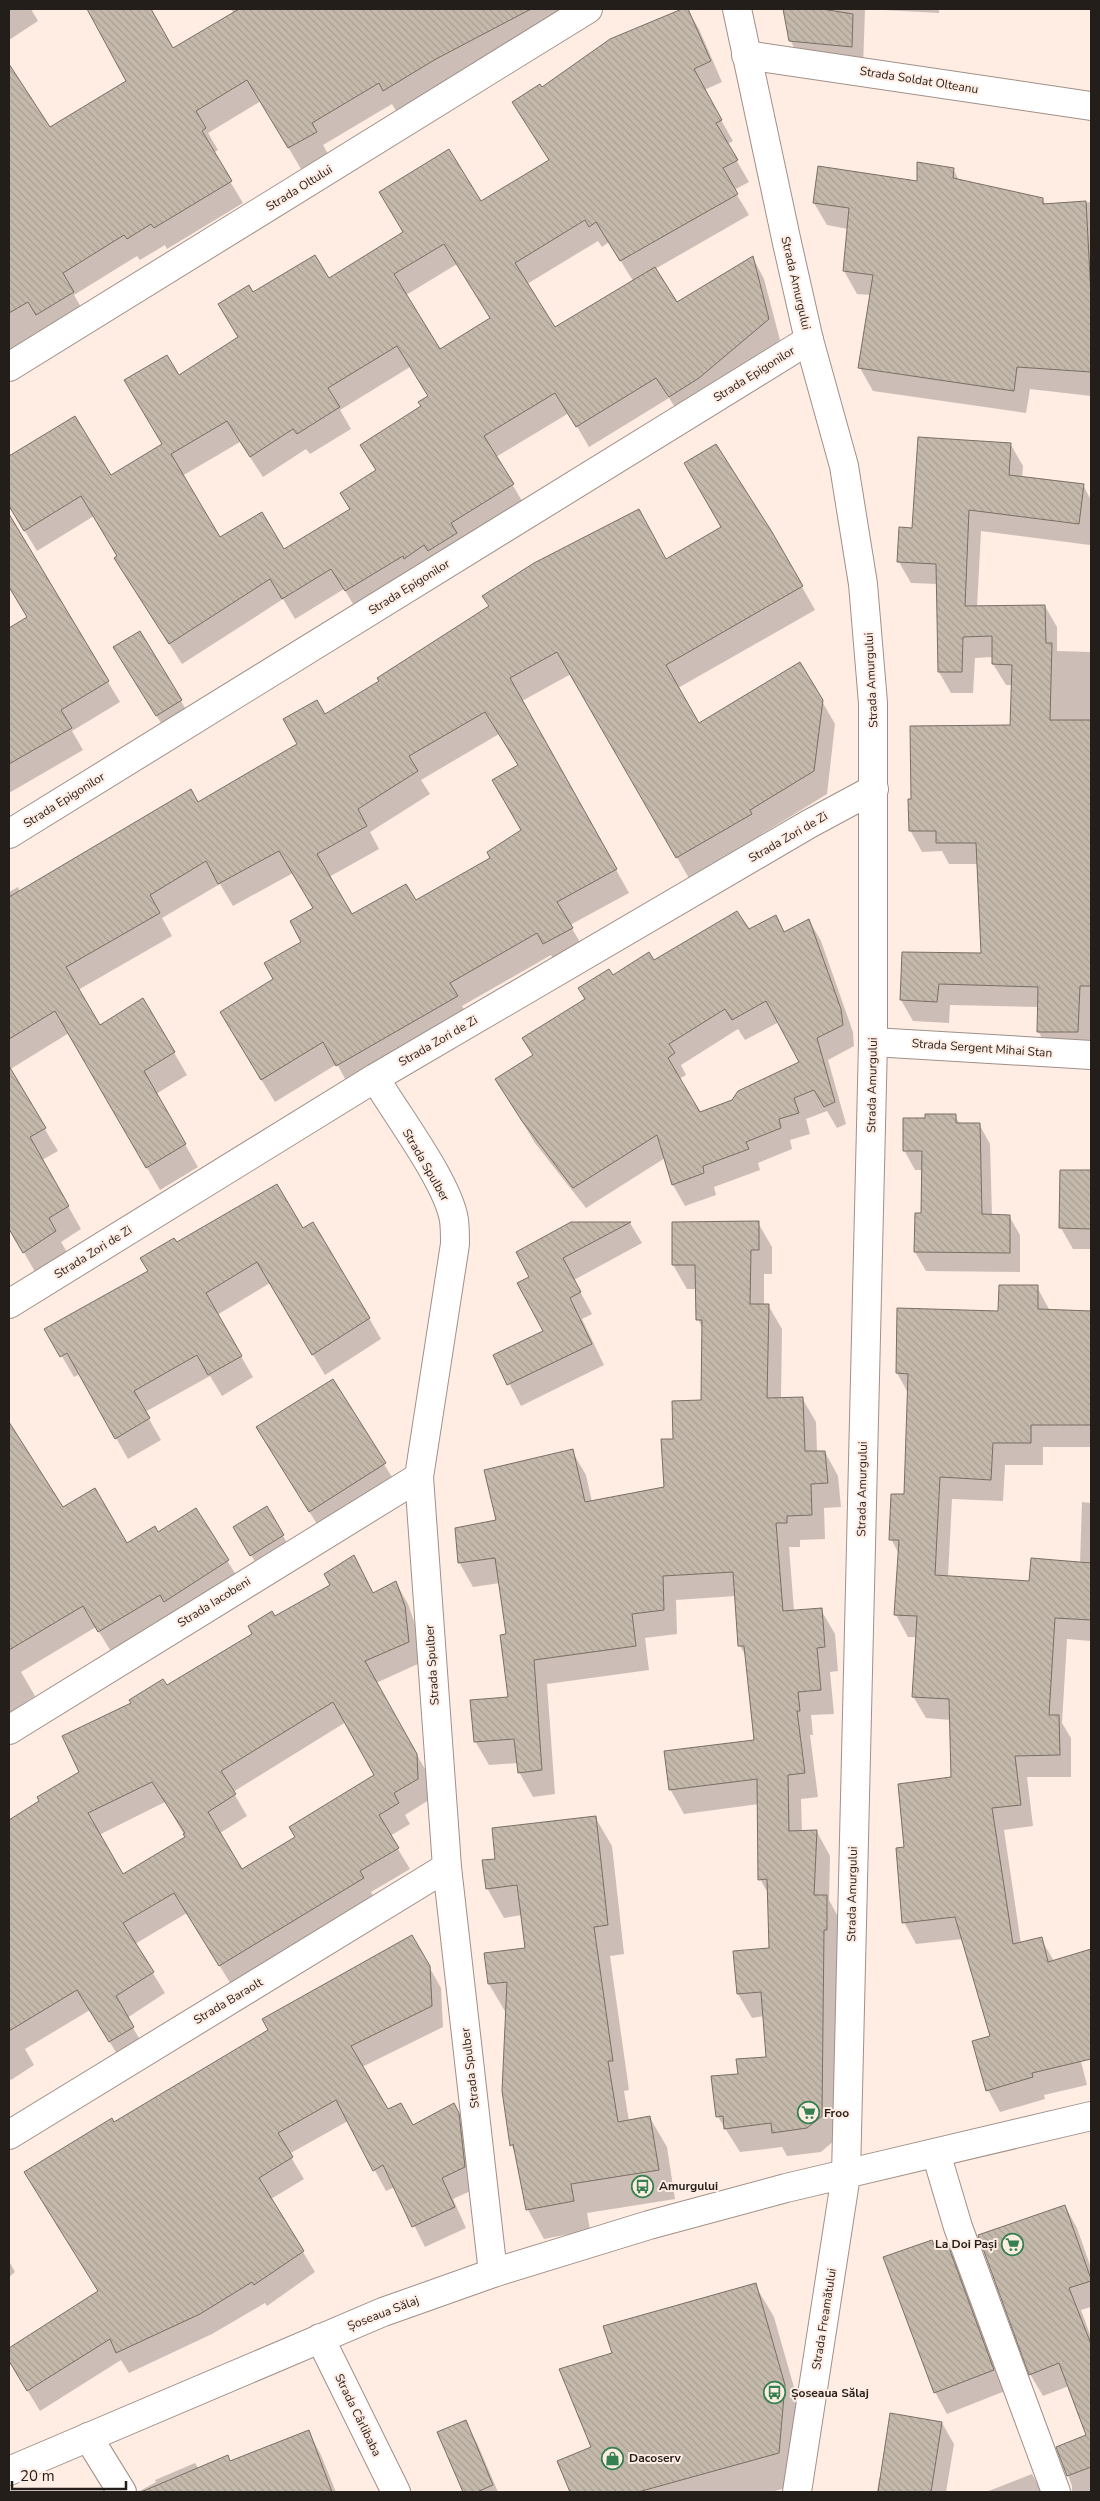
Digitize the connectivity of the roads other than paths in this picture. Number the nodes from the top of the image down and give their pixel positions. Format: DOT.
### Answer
graph roads {
  1 [pos="588,9"];
  2 [pos="737,9"];
  3 [pos="746,54"];
  4 [pos="1091,106"];
  5 [pos="809,340"];
  6 [pos="9,367"];
  7 [pos="874,789"];
  8 [pos="9,834"];
  9 [pos="873,1042"];
  10 [pos="1091,1055"];
  11 [pos="375,1078"];
  12 [pos="9,1304"];
  13 [pos="419,1477"];
  14 [pos="9,1730"];
  15 [pos="447,1867"];
  16 [pos="1091,2116"];
  17 [pos="9,2135"];
  18 [pos="936,2154"];
  19 [pos="846,2174"];
  20 [pos="493,2273"];
  21 [pos="320,2338"];
  22 [pos="88,2437"];
  23 [pos="9,2471"];
  24 [pos="122,2492"];
  25 [pos="396,2492"];
  26 [pos="797,2492"];
  27 [pos="1056,2492"];
  1 -- 6 [label="street, Strada Oltului"];
  2 -- 3 [label="street, Strada Amurgului"];
  3 -- 4 [label="street, Strada Soldat Olteanu"];
  3 -- 5 [label="street, Strada Amurgului"];
  5 -- 7 [label="street, Strada Amurgului"];
  5 -- 8 [label="street, Strada Epigonilor"];
  7 -- 9 [label="street, Strada Amurgului"];
  7 -- 11 [label="street, Strada Zori de Zi"];
  9 -- 10 [label="street, Strada Sergent Mihai Stan"];
  9 -- 19 [label="street, Strada Amurgului"];
  11 -- 12 [label="street, Strada Zori de Zi"];
  11 -- 13 [label="street, Strada Spulber"];
  13 -- 14 [label="street, Strada Iacobeni"];
  13 -- 15 [label="street, Strada Spulber"];
  15 -- 17 [label="street, Strada Baraolt"];
  15 -- 20 [label="street, Strada Spulber"];
  16 -- 18 [label="street, Șoseaua Sălaj"];
  18 -- 19 [label="street, Șoseaua Sălaj"];
  18 -- 27 [label="street"];
  19 -- 20 [label="street, Șoseaua Sălaj"];
  19 -- 26 [label="street, Strada Freamătului"];
  20 -- 21 [label="street, Șoseaua Sălaj"];
  21 -- 22 [label="street, Șoseaua Sălaj"];
  21 -- 25 [label="street, Strada Cârlibaba"];
  22 -- 23 [label="street, Șoseaua Sălaj"];
  22 -- 24 [label="street"];
}
